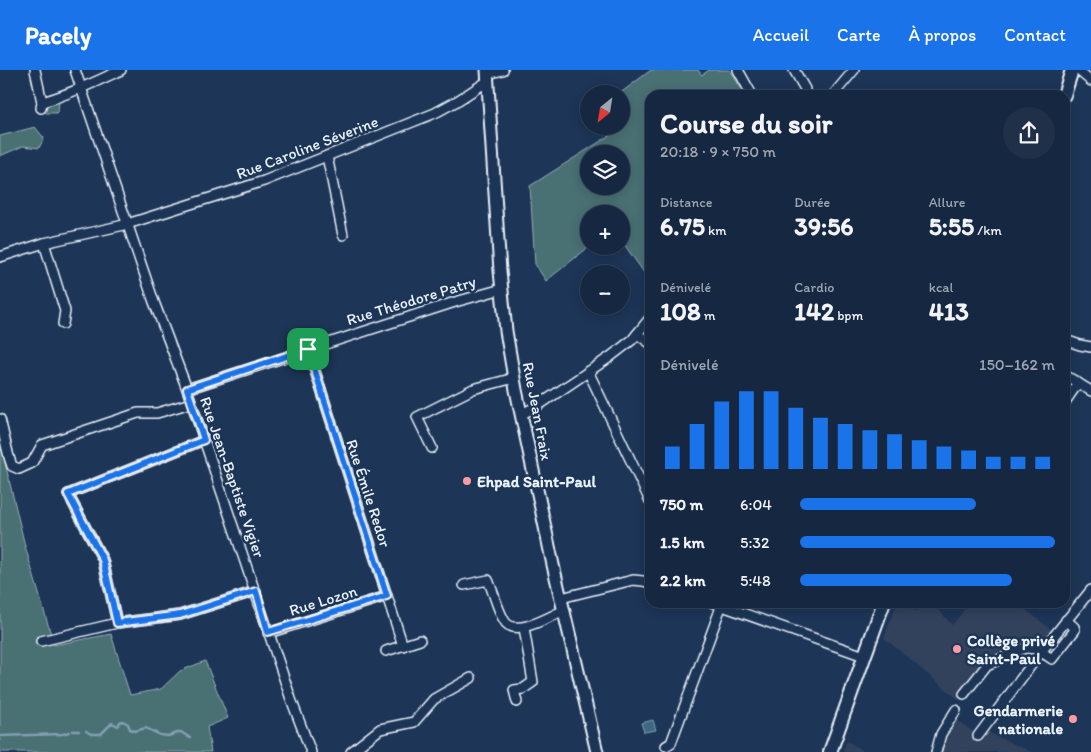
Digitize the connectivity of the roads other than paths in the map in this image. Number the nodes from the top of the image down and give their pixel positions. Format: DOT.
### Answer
graph roads {
  1 [pos="35,70"];
  2 [pos="76,70"];
  3 [pos="121,70"];
  4 [pos="503,70"];
  5 [pos="738,70"];
  6 [pos="794,70"];
  7 [pos="854,70"];
  8 [pos="1072,70"];
  9 [pos="1078,70"];
  10 [pos="488,75"];
  11 [pos="1091,81"];
  12 [pos="81,89"];
  13 [pos="805,89"];
  14 [pos="749,90"];
  15 [pos="836,90"];
  16 [pos="1066,90"];
  17 [pos="327,156"];
  18 [pos="128,223"];
  19 [pos="343,235"];
  20 [pos="44,243"];
  21 [pos="0,257"];
  22 [pos="502,289"];
  23 [pos="63,324"];
  24 [pos="645,324"];
  25 [pos="636,334"];
  26 [pos="645,340"];
  27 [pos="1070,342"];
  28 [pos="1091,346"];
  29 [pos="308,349"];
  30 [pos="588,372"];
  31 [pos="1070,377"];
  32 [pos="514,378"];
  33 [pos="1078,383"];
  34 [pos="187,389"];
  35 [pos="1091,391"];
  36 [pos="1070,395"];
  37 [pos="191,403"];
  38 [pos="522,414"];
  39 [pos="0,420"];
  40 [pos="204,440"];
  41 [pos="432,448"];
  42 [pos="645,491"];
  43 [pos="645,582"];
  44 [pos="464,584"];
  45 [pos="1091,590"];
  46 [pos="256,591"];
  47 [pos="387,596"];
  48 [pos="563,604"];
  49 [pos="721,608"];
  50 [pos="724,608"];
  51 [pos="882,608"];
  52 [pos="117,623"];
  53 [pos="524,628"];
  54 [pos="268,632"];
  55 [pos="420,640"];
  56 [pos="41,641"];
  57 [pos="403,646"];
  58 [pos="386,651"];
  59 [pos="1041,652"];
  60 [pos="864,656"];
  61 [pos="470,678"];
  62 [pos="964,694"];
  63 [pos="517,702"];
  64 [pos="956,710"];
  65 [pos="978,736"];
  66 [pos="666,746"];
  67 [pos="311,752"];
  68 [pos="351,752"];
  69 [pos="597,752"];
  70 [pos="830,752"];
  71 [pos="936,752"];
  1 -- 12 [label="street"];
  2 -- 12 [label="street, Rue Jean-Baptiste Vigier"];
  3 -- 12 [label="street"];
  4 -- 10 [label="street, Rue Caroline Séverine"];
  5 -- 14 [label="street"];
  6 -- 13 [label="street"];
  7 -- 15 [label="street"];
  8 -- 16 [label="main road"];
  9 -- 11 [label="street"];
  10 -- 17 [label="street, Rue Caroline Séverine"];
  10 -- 22 [label="street, Rue Jean Fraix"];
  12 -- 18 [label="street, Rue Jean-Baptiste Vigier"];
  17 -- 18 [label="street, Rue Caroline Séverine"];
  17 -- 19 [label="street"];
  18 -- 20 [label="street, Rue Caroline Séverine"];
  18 -- 34 [label="street, Rue Jean-Baptiste Vigier"];
  20 -- 21 [label="street, Rue Caroline Séverine"];
  20 -- 23 [label="street"];
  22 -- 29 [label="street, Rue Théodore Patry"];
  22 -- 32 [label="street, Rue Jean Fraix"];
  24 -- 25 [label="street"];
  25 -- 26 [label="street"];
  25 -- 30 [label="street"];
  27 -- 28 [label="street"];
  29 -- 34 [label="street, Rue Théodore Patry"];
  29 -- 47 [label="street, Rue Émile Redor"];
  30 -- 38 [label="street"];
  30 -- 42 [label="street"];
  31 -- 33 [label="street"];
  32 -- 38 [label="street, Rue Jean Fraix"];
  32 -- 41 [label="street"];
  33 -- 35 [label="street"];
  33 -- 36 [label="street"];
  34 -- 37 [label="street, Rue Jean-Baptiste Vigier"];
  37 -- 39 [label="street"];
  37 -- 40 [label="street, Rue Jean-Baptiste Vigier"];
  38 -- 48 [label="street, Rue Jean Fraix"];
  40 -- 46 [label="street, Rue Jean-Baptiste Vigier"];
  40 -- 52 [label="street"];
  43 -- 48 [label="street"];
  44 -- 53 [label="street"];
  45 -- 59 [label="street"];
  46 -- 52 [label="street"];
  46 -- 54 [label="street, Rue Jean-Baptiste Vigier"];
  47 -- 54 [label="street, Rue Lozon"];
  47 -- 57 [label="street, Rue Émile Redor"];
  48 -- 53 [label="street"];
  48 -- 69 [label="street, Rue Jean Fraix"];
  49 -- 66 [label="street"];
  50 -- 60 [label="street"];
  51 -- 60 [label="main road"];
  52 -- 56 [label="street"];
  53 -- 63 [label="street"];
  54 -- 67 [label="street, Rue Jean-Baptiste Vigier"];
  55 -- 57 [label="street"];
  57 -- 58 [label="street"];
  59 -- 62 [label="street"];
  59 -- 65 [label="street"];
  60 -- 70 [label="main road"];
  61 -- 68 [label="street"];
  64 -- 71 [label="street"];
}
